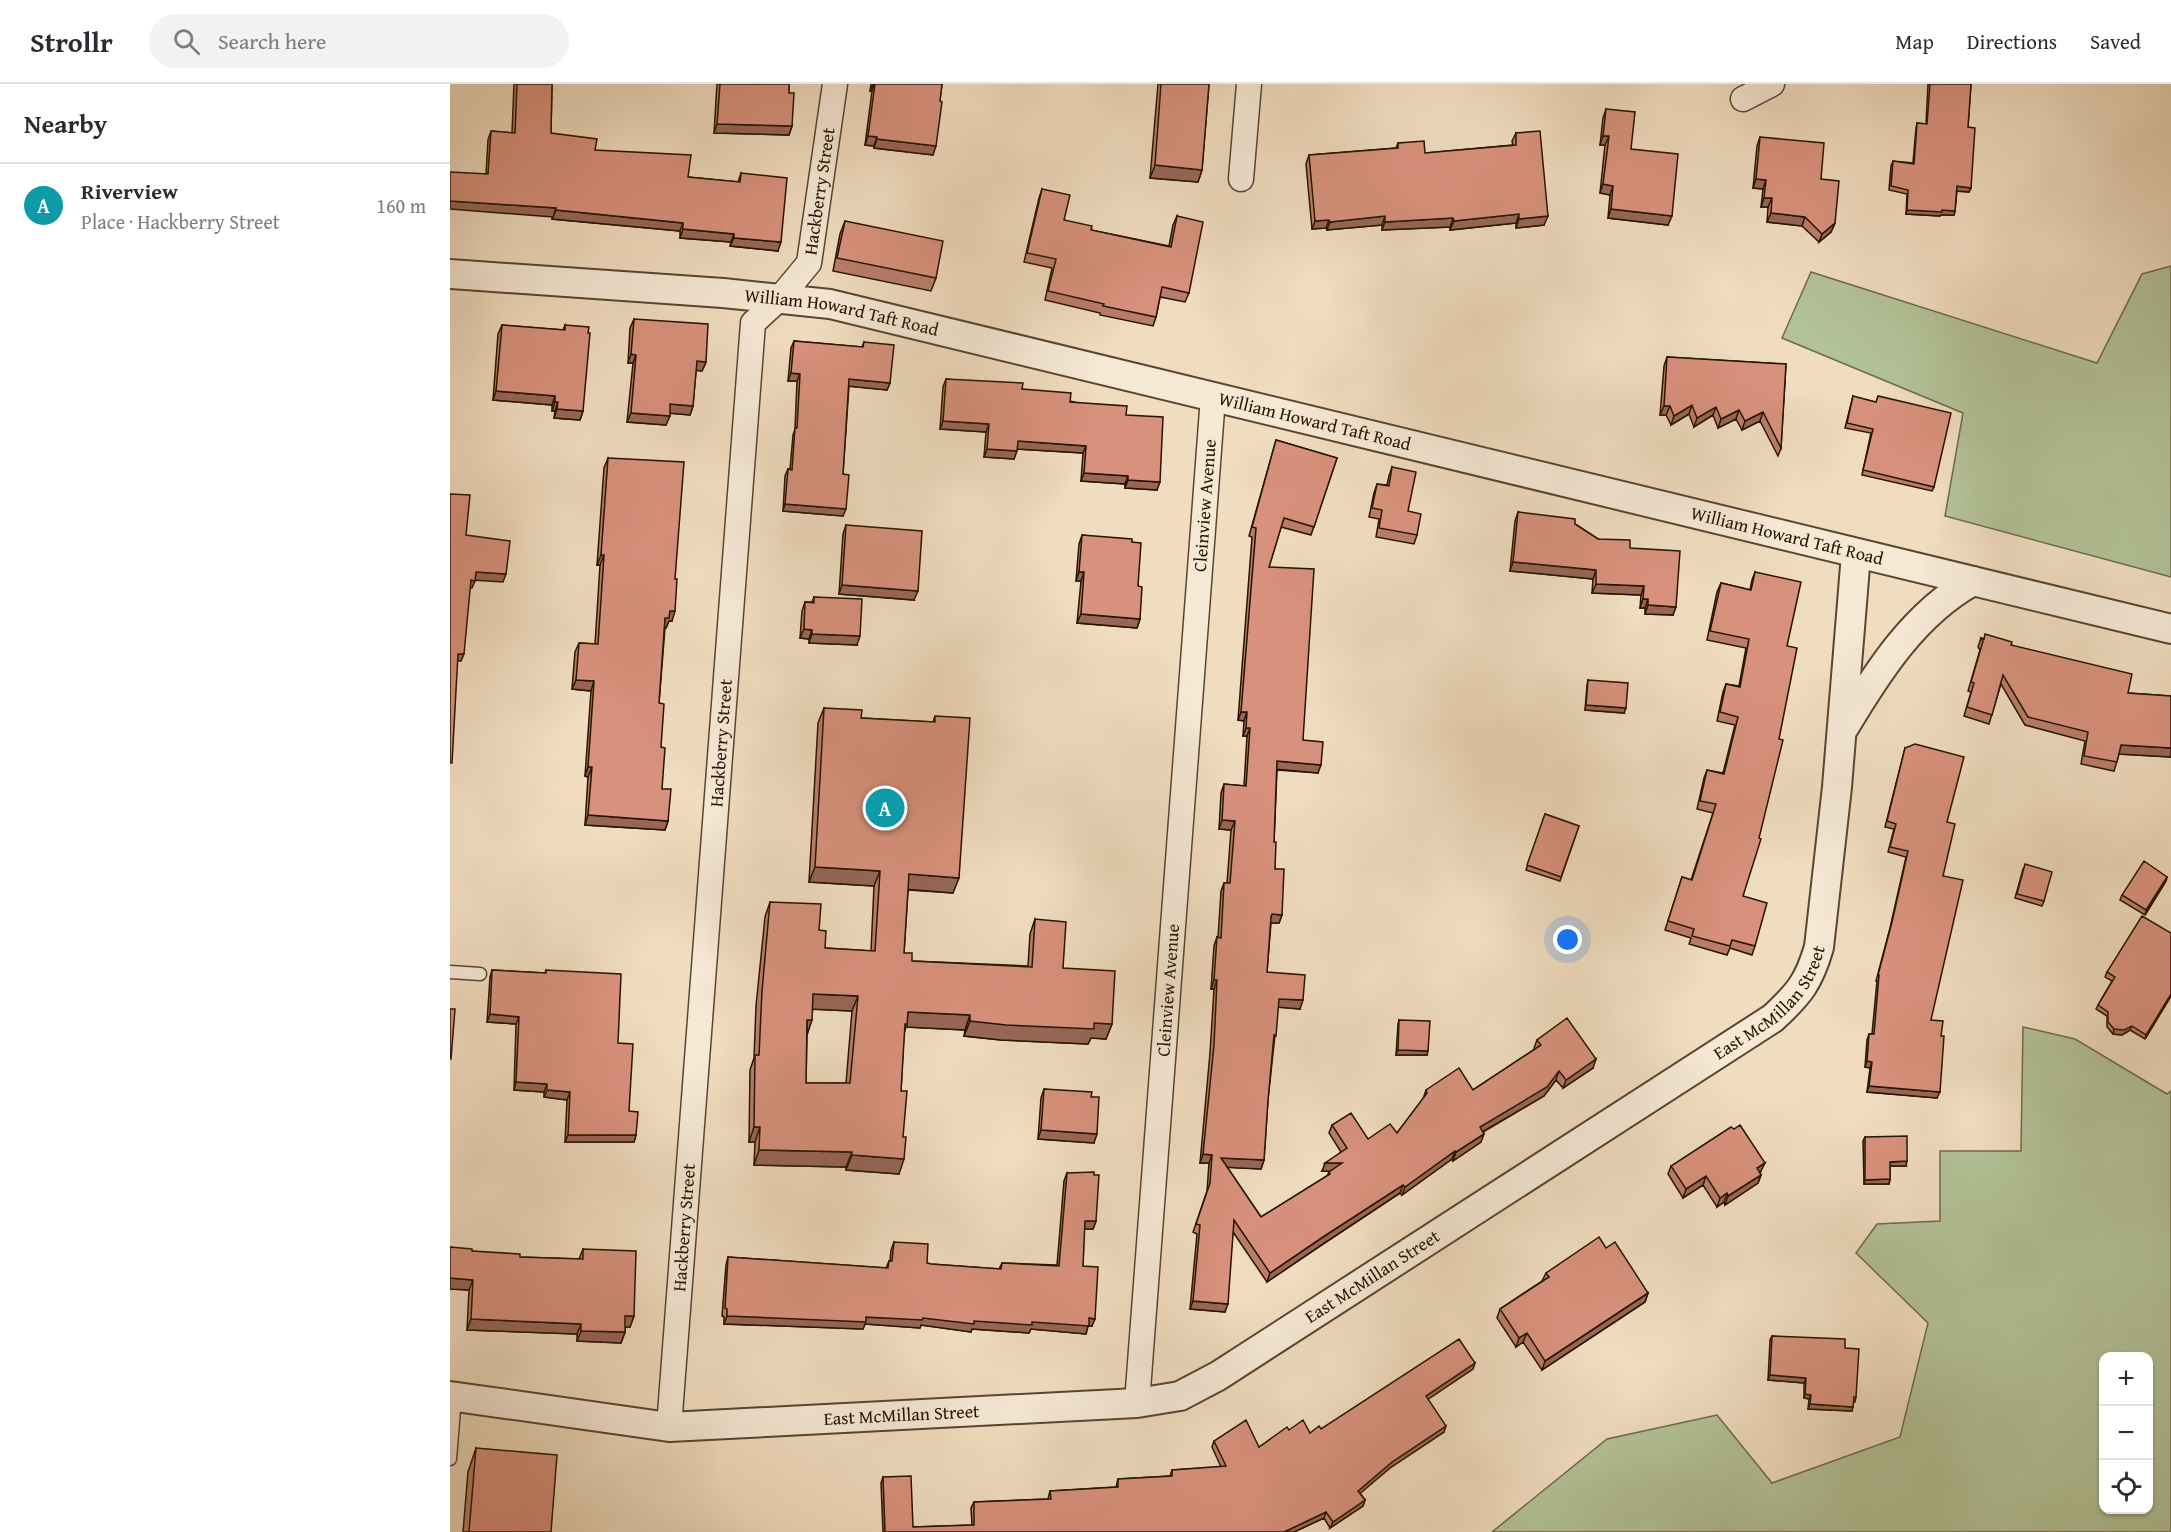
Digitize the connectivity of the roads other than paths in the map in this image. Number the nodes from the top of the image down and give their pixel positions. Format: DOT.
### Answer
graph roads {
  1 [pos="835,84"];
  2 [pos="1249,84"];
  3 [pos="1772,84"];
  4 [pos="1743,99"];
  5 [pos="1241,179"];
  6 [pos="450,274"];
  7 [pos="780,298"];
  8 [pos="1214,397"];
  9 [pos="1856,554"];
  10 [pos="1973,581"];
  11 [pos="2171,629"];
  12 [pos="1842,730"];
  13 [pos="450,972"];
  14 [pos="480,974"];
  15 [pos="453,1396"];
  16 [pos="1137,1403"];
  17 [pos="669,1427"];
  18 [pos="450,1460"];
  1 -- 7 [label="street, Hackberry Street"];
  2 -- 5 [label="street"];
  3 -- 4 [label="street"];
  6 -- 7 [label="street, William Howard Taft Road"];
  7 -- 8 [label="street, William Howard Taft Road"];
  7 -- 17 [label="street, Hackberry Street"];
  8 -- 9 [label="street, William Howard Taft Road"];
  8 -- 16 [label="street, Cleinview Avenue"];
  9 -- 10 [label="street, William Howard Taft Road"];
  9 -- 12 [label="street, East McMillan Street"];
  10 -- 11 [label="street, William Howard Taft Road"];
  10 -- 12 [label="street"];
  12 -- 16 [label="street, East McMillan Street"];
  13 -- 14 [label="lane"];
  15 -- 17 [label="street, East McMillan Street"];
  15 -- 18 [label="lane"];
  16 -- 17 [label="street, East McMillan Street"];
}
